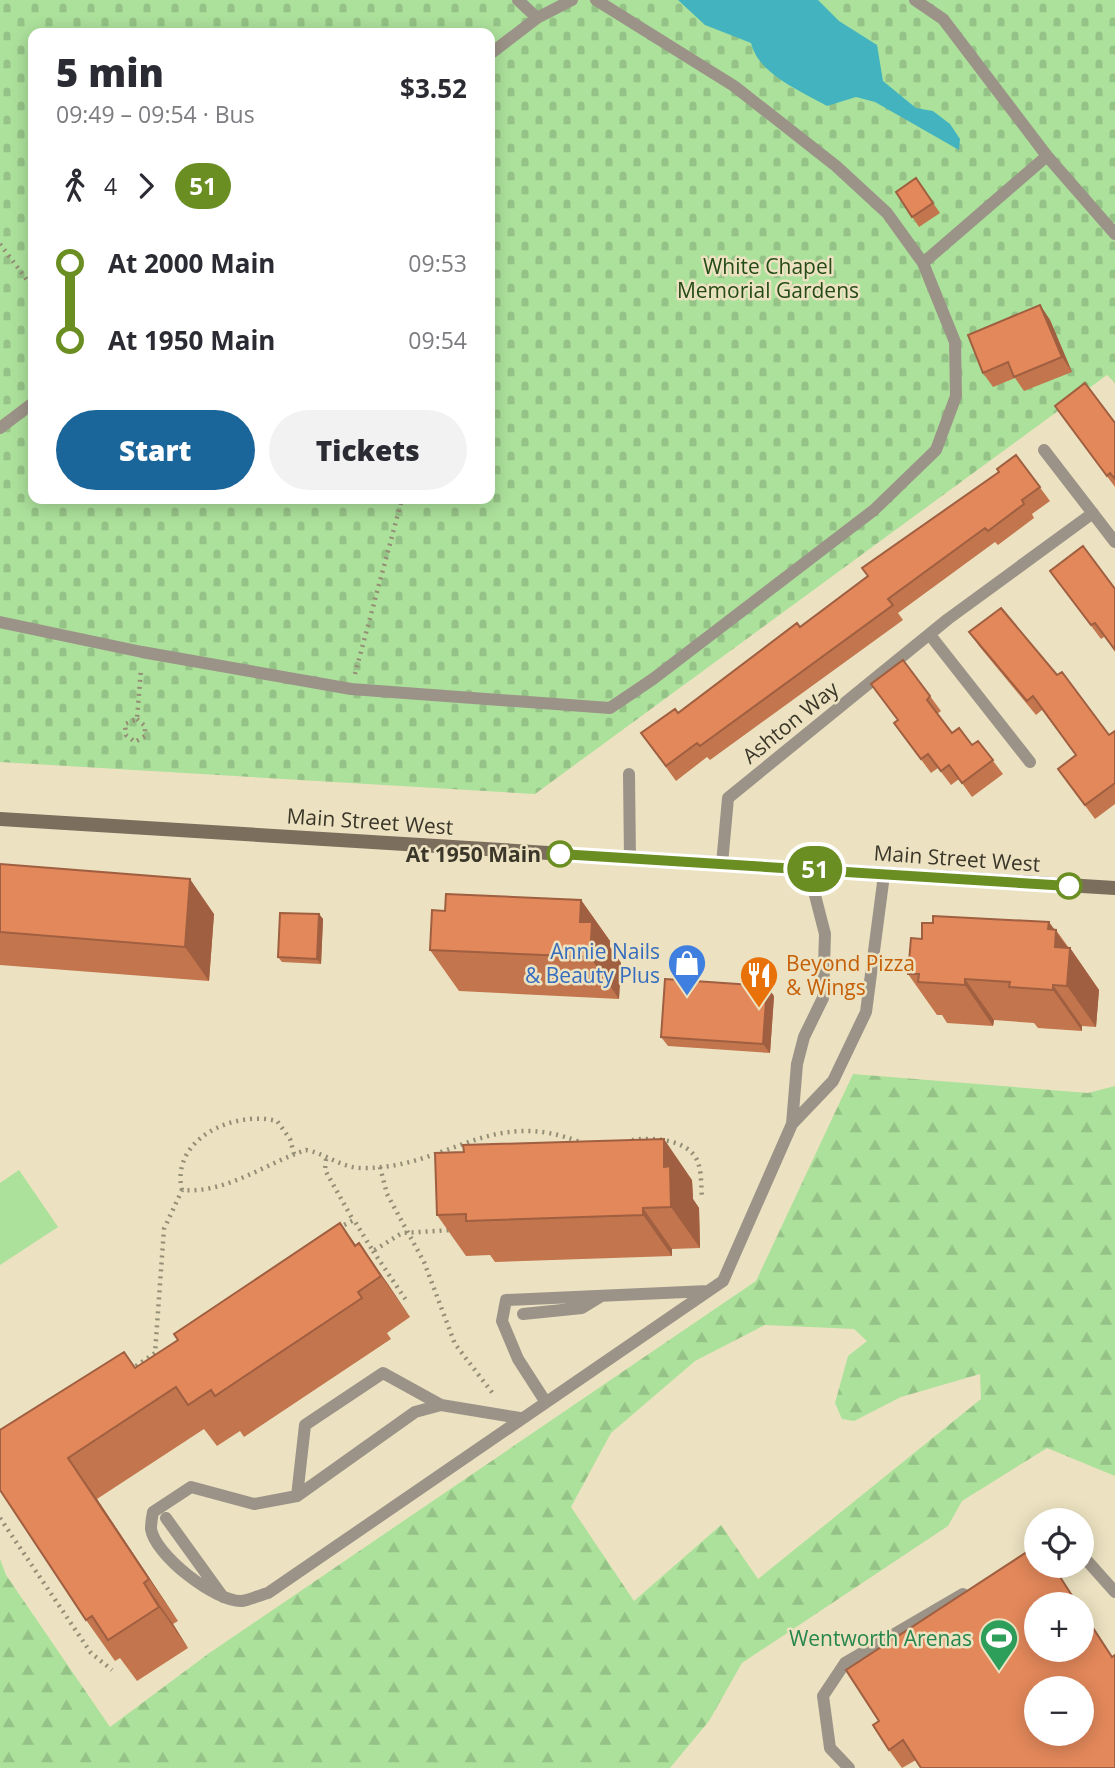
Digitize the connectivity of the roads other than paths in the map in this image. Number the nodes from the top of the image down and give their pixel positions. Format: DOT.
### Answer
graph roads {
  1 [pos="518,0"];
  2 [pos="572,0"];
  3 [pos="596,0"];
  4 [pos="915,0"];
  5 [pos="537,18"];
  6 [pos="495,50"];
  7 [pos="1047,156"];
  8 [pos="1115,234"];
  9 [pos="923,263"];
  10 [pos="28,407"];
  11 [pos="0,428"];
  12 [pos="1044,450"];
  13 [pos="1093,513"];
  14 [pos="1115,542"];
  15 [pos="0,622"];
  16 [pos="930,635"];
  17 [pos="1030,762"];
  18 [pos="629,774"];
  19 [pos="0,819"];
  20 [pos="630,859"];
  21 [pos="722,864"];
  22 [pos="808,868"];
  23 [pos="884,874"];
  24 [pos="1115,888"];
  25 [pos="792,1124"];
  26 [pos="708,1291"];
  27 [pos="603,1296"];
  28 [pos="523,1314"];
  29 [pos="545,1401"];
  30 [pos="441,1405"];
  31 [pos="520,1418"];
  32 [pos="298,1496"];
  33 [pos="166,1518"];
  34 [pos="1094,1568"];
  35 [pos="976,1587"];
  36 [pos="1115,1592"];
  37 [pos="224,1598"];
  38 [pos="849,1768"];
  1 -- 5 [label="lane"];
  2 -- 5 [label="lane"];
  3 -- 9 [label="lane"];
  4 -- 7 [label="lane"];
  5 -- 6 [label="lane"];
  7 -- 8 [label="lane"];
  7 -- 9 [label="lane"];
  9 -- 15 [label="lane"];
  10 -- 11 [label="lane"];
  12 -- 13 [label="lane"];
  13 -- 14 [label="lane"];
  13 -- 16 [label="lane, Ashton Way"];
  16 -- 17 [label="lane"];
  16 -- 21 [label="lane, Ashton Way"];
  18 -- 20 [label="lane"];
  19 -- 20 [label="main road, Main Street West"];
  20 -- 21 [label="main road, Main Street West"];
  21 -- 22 [label="main road, Main Street West"];
  22 -- 23 [label="main road, Main Street West"];
  22 -- 25 [label="lane"];
  23 -- 24 [label="main road, Main Street West"];
  23 -- 25 [label="lane"];
  25 -- 26 [label="lane"];
  26 -- 27 [label="lane"];
  26 -- 29 [label="lane"];
  27 -- 28 [label="lane"];
  27 -- 29 [label="lane"];
  29 -- 31 [label="lane"];
  30 -- 31 [label="lane"];
  30 -- 32 [label="lane"];
  30 -- 32 [label="lane"];
  31 -- 37 [label="lane"];
  32 -- 37 [label="lane"];
  33 -- 37 [label="lane"];
  34 -- 36 [label="lane"];
  35 -- 38 [label="lane"];
}
